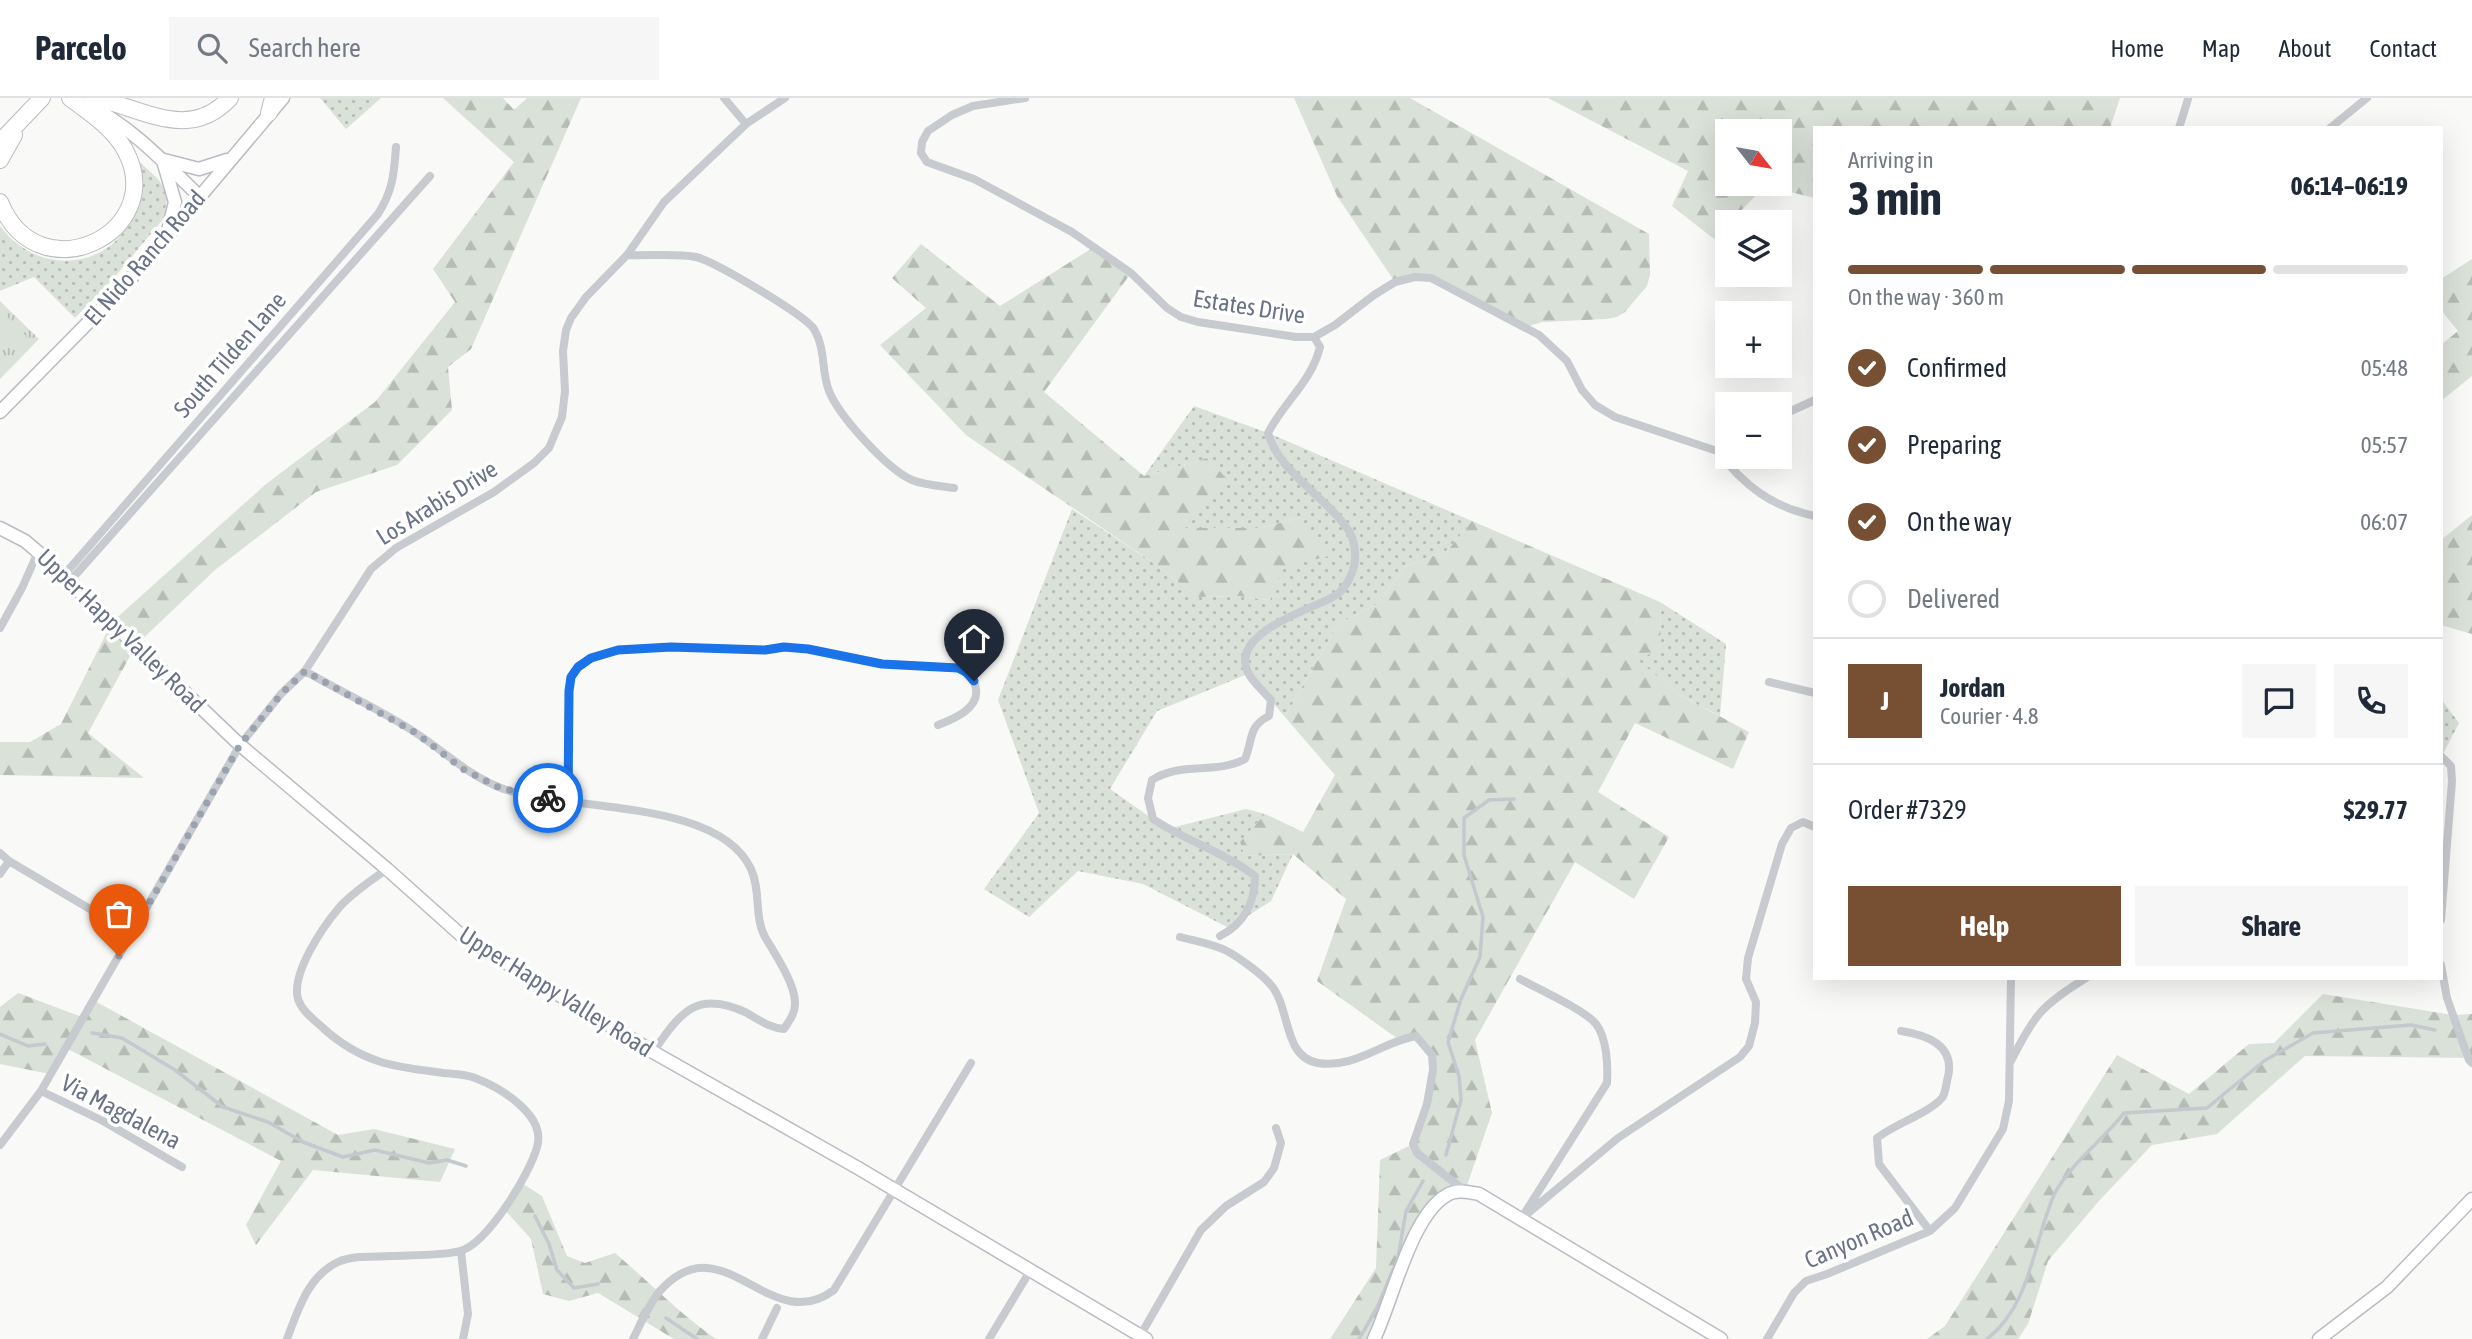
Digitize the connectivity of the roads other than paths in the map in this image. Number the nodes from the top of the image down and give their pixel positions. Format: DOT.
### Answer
graph roads {
  1 [pos="42,98"];
  2 [pos="71,98"];
  3 [pos="93,98"];
  4 [pos="230,98"];
  5 [pos="283,98"];
  6 [pos="724,98"];
  7 [pos="785,98"];
  8 [pos="1025,98"];
  9 [pos="2367,98"];
  10 [pos="2188,99"];
  11 [pos="271,106"];
  12 [pos="31,111"];
  13 [pos="746,124"];
  14 [pos="2180,126"];
  15 [pos="2332,126"];
  16 [pos="0,142"];
  17 [pos="396,147"];
  18 [pos="232,158"];
  19 [pos="0,160"];
  20 [pos="163,160"];
  21 [pos="430,176"];
  22 [pos="200,197"];
  23 [pos="0,202"];
  24 [pos="165,237"];
  25 [pos="627,255"];
  26 [pos="1314,337"];
  27 [pos="1813,401"];
  28 [pos="1792,411"];
  29 [pos="0,412"];
  30 [pos="1715,449"];
  31 [pos="1732,469"];
  32 [pos="954,488"];
  33 [pos="1813,515"];
  34 [pos="0,528"];
  35 [pos="38,552"];
  36 [pos="67,578"];
  37 [pos="0,628"];
  38 [pos="305,671"];
  39 [pos="1769,682"];
  40 [pos="1813,693"];
  41 [pos="938,725"];
  42 [pos="240,745"];
  43 [pos="2443,757"];
  44 [pos="568,802"];
  45 [pos="1813,826"];
  46 [pos="0,853"];
  47 [pos="9,861"];
  48 [pos="387,869"];
  49 [pos="0,874"];
  50 [pos="2443,895"];
  51 [pos="132,934"];
  52 [pos="1220,936"];
  53 [pos="1180,937"];
  54 [pos="2443,976"];
  55 [pos="1520,979"];
  56 [pos="2011,980"];
  57 [pos="2083,980"];
  58 [pos="1901,1031"];
  59 [pos="653,1052"];
  60 [pos="971,1063"];
  61 [pos="2010,1063"];
  62 [pos="2472,1063"];
  63 [pos="41,1091"];
  64 [pos="1276,1128"];
  65 [pos="0,1145"];
  66 [pos="182,1167"];
  67 [pos="894,1191"];
  68 [pos="1465,1191"];
  69 [pos="2472,1199"];
  70 [pos="1521,1219"];
  71 [pos="1930,1231"];
  72 [pos="461,1251"];
  73 [pos="1030,1271"];
  74 [pos="776,1308"];
  75 [pos="803,1311"];
  76 [pos="787,1312"];
  77 [pos="1143,1337"];
  78 [pos="287,1339"];
  79 [pos="463,1339"];
  80 [pos="633,1339"];
  81 [pos="762,1339"];
  82 [pos="989,1339"];
  83 [pos="1374,1339"];
  84 [pos="1721,1339"];
  85 [pos="1767,1339"];
  86 [pos="2319,1339"];
  1 -- 12 [label="highway"];
  2 -- 20 [label="street"];
  2 -- 23 [label="highway"];
  3 -- 4 [label="highway"];
  5 -- 11 [label="street, El Nido Ranch Road"];
  6 -- 13 [label="street"];
  7 -- 13 [label="street, Los Arabis Drive"];
  8 -- 26 [label="street, Estates Drive"];
  9 -- 15 [label="street"];
  10 -- 14 [label="street"];
  11 -- 18 [label="street, El Nido Ranch Road"];
  12 -- 16 [label="highway"];
  12 -- 19 [label="highway"];
  13 -- 25 [label="street, Los Arabis Drive"];
  17 -- 36 [label="street, South Tilden Lane"];
  18 -- 20 [label="street"];
  18 -- 22 [label="street, El Nido Ranch Road"];
  20 -- 22 [label="street"];
  20 -- 24 [label="street"];
  21 -- 36 [label="street"];
  22 -- 24 [label="street, El Nido Ranch Road"];
  24 -- 29 [label="street, El Nido Ranch Road"];
  25 -- 32 [label="street"];
  25 -- 38 [label="street, Los Arabis Drive"];
  26 -- 30 [label="street, Estates Drive"];
  26 -- 52 [label="street"];
  27 -- 28 [label="street"];
  31 -- 33 [label="street"];
  34 -- 35 [label="street, Upper Happy Valley Road"];
  35 -- 36 [label="street, Upper Happy Valley Road"];
  35 -- 37 [label="street"];
  36 -- 42 [label="street, Upper Happy Valley Road"];
  38 -- 42 [label="street, Los Arabis Drive"];
  38 -- 44 [label="street"];
  39 -- 40 [label="street"];
  41 -- 44 [label="street"];
  42 -- 48 [label="street, Upper Happy Valley Road"];
  42 -- 51 [label="street, Los Arabis Drive"];
  43 -- 50 [label="street"];
  44 -- 59 [label="street"];
  45 -- 70 [label="street"];
  46 -- 47 [label="street"];
  47 -- 49 [label="street"];
  47 -- 51 [label="street"];
  48 -- 59 [label="street, Upper Happy Valley Road"];
  48 -- 72 [label="street"];
  51 -- 63 [label="street, Los Arabis Drive"];
  53 -- 68 [label="street"];
  54 -- 62 [label="street"];
  55 -- 70 [label="street"];
  56 -- 61 [label="street, Canyon Road"];
  57 -- 61 [label="street"];
  58 -- 71 [label="street"];
  59 -- 67 [label="street, Upper Happy Valley Road"];
  60 -- 67 [label="street"];
  61 -- 71 [label="street, Canyon Road"];
  63 -- 65 [label="street, Los Arabis Drive"];
  63 -- 66 [label="street, Via Magdalena"];
  64 -- 77 [label="street"];
  67 -- 73 [label="street, Upper Happy Valley Road"];
  67 -- 75 [label="street"];
  68 -- 70 [label="street"];
  68 -- 83 [label="street"];
  69 -- 86 [label="street"];
  70 -- 84 [label="street"];
  71 -- 85 [label="street, Canyon Road"];
  72 -- 78 [label="street"];
  72 -- 79 [label="street"];
  73 -- 77 [label="street, Upper Happy Valley Road"];
  73 -- 82 [label="street"];
  74 -- 76 [label="street"];
  74 -- 80 [label="street"];
  74 -- 81 [label="street"];
}
